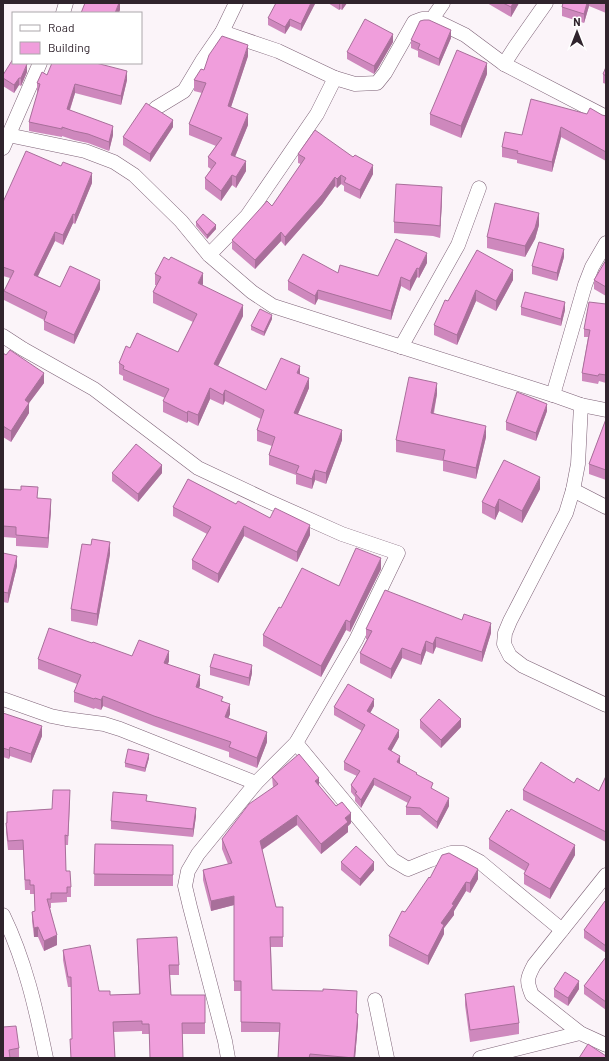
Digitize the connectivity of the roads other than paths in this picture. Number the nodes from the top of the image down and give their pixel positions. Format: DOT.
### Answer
graph roads {
  1 [pos="236,3"];
  2 [pos="443,3"];
  3 [pos="546,3"];
  4 [pos="432,19"];
  5 [pos="222,32"];
  6 [pos="40,64"];
  7 [pos="504,64"];
  8 [pos="335,78"];
  9 [pos="156,108"];
  10 [pos="606,117"];
  11 [pos="6,141"];
  12 [pos="479,188"];
  13 [pos="606,243"];
  14 [pos="209,255"];
  15 [pos="3,336"];
  16 [pos="401,347"];
  17 [pos="553,395"];
  18 [pos="581,405"];
  19 [pos="606,410"];
  20 [pos="573,490"];
  21 [pos="606,506"];
  22 [pos="3,699"];
  23 [pos="606,705"];
  24 [pos="296,743"];
  25 [pos="256,783"];
  26 [pos="606,874"];
  27 [pos="3,914"];
  28 [pos="562,930"];
  29 [pos="375,1000"];
  30 [pos="580,1033"];
  31 [pos="606,1045"];
  32 [pos="46,1058"];
  33 [pos="228,1058"];
  34 [pos="387,1058"];
  35 [pos="480,1058"];
  1 -- 5 [label="street"];
  2 -- 4 [label="street"];
  3 -- 7 [label="street"];
  4 -- 7 [label="street"];
  4 -- 8 [label="street"];
  5 -- 8 [label="street"];
  5 -- 9 [label="street"];
  6 -- 11 [label="street"];
  7 -- 10 [label="street"];
  8 -- 14 [label="street"];
  11 -- 14 [label="street"];
  12 -- 16 [label="street"];
  13 -- 17 [label="street"];
  14 -- 16 [label="street"];
  15 -- 24 [label="street"];
  16 -- 17 [label="street"];
  17 -- 18 [label="street"];
  18 -- 19 [label="street"];
  18 -- 20 [label="street"];
  20 -- 21 [label="street"];
  20 -- 23 [label="street"];
  22 -- 25 [label="street"];
  24 -- 25 [label="street"];
  24 -- 28 [label="street"];
  25 -- 33 [label="street"];
  26 -- 28 [label="street"];
  27 -- 32 [label="street"];
  28 -- 30 [label="street"];
  29 -- 34 [label="street"];
  30 -- 31 [label="street"];
  30 -- 35 [label="street"];
}
